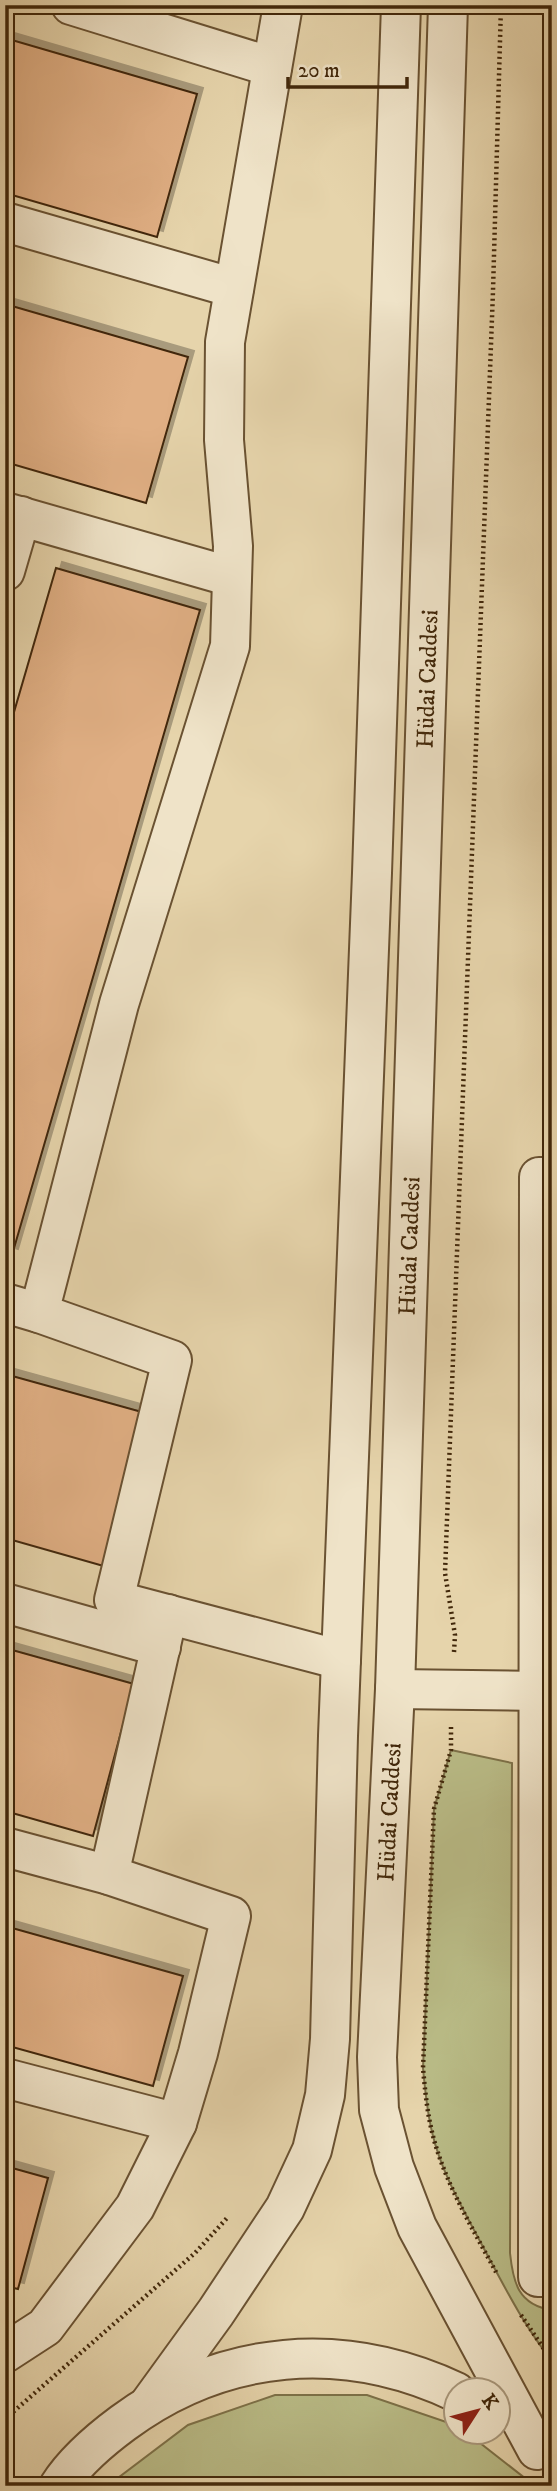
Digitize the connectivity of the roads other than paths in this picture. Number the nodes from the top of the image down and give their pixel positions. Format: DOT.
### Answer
graph roads {
  1 [pos="71,5"];
  2 [pos="284,5"];
  3 [pos="401,5"];
  4 [pos="448,5"];
  5 [pos="272,67"];
  6 [pos="5,222"];
  7 [pos="234,288"];
  8 [pos="13,514"];
  9 [pos="5,571"];
  10 [pos="232,578"];
  11 [pos="552,1177"];
  12 [pos="22,1308"];
  13 [pos="5,1603"];
  14 [pos="165,1630"];
  15 [pos="341,1660"];
  16 [pos="395,1689"];
  17 [pos="545,1694"];
  18 [pos="5,1847"];
  19 [pos="109,1875"];
  20 [pos="5,2078"];
  21 [pos="177,2123"];
  22 [pos="552,2277"];
  23 [pos="7,2350"];
  24 [pos="442,2386"];
  25 [pos="150,2403"];
  26 [pos="512,2429"];
  27 [pos="98,2441"];
  28 [pos="544,2458"];
  29 [pos="43,2486"];
  30 [pos="59,2486"];
  1 -- 5 [label="street"];
  2 -- 5 [label="street"];
  3 -- 15 [label="street, Hüdai Caddesi"];
  4 -- 16 [label="street, Hüdai Caddesi"];
  5 -- 7 [label="street"];
  6 -- 7 [label="street"];
  7 -- 10 [label="street"];
  8 -- 9 [label="street"];
  8 -- 10 [label="street"];
  10 -- 12 [label="street"];
  11 -- 17 [label="street"];
  12 -- 14 [label="street"];
  13 -- 14 [label="street"];
  14 -- 15 [label="street"];
  14 -- 19 [label="street"];
  15 -- 25 [label="street, Hüdai Caddesi"];
  16 -- 17 [label="street"];
  16 -- 28 [label="street, Hüdai Caddesi"];
  17 -- 22 [label="street"];
  18 -- 19 [label="street"];
  19 -- 21 [label="street"];
  20 -- 21 [label="street"];
  21 -- 23 [label="street"];
  24 -- 25 [label="street"];
  25 -- 27 [label="street"];
  26 -- 28 [label="street"];
  27 -- 29 [label="street"];
  27 -- 30 [label="street"];
}
